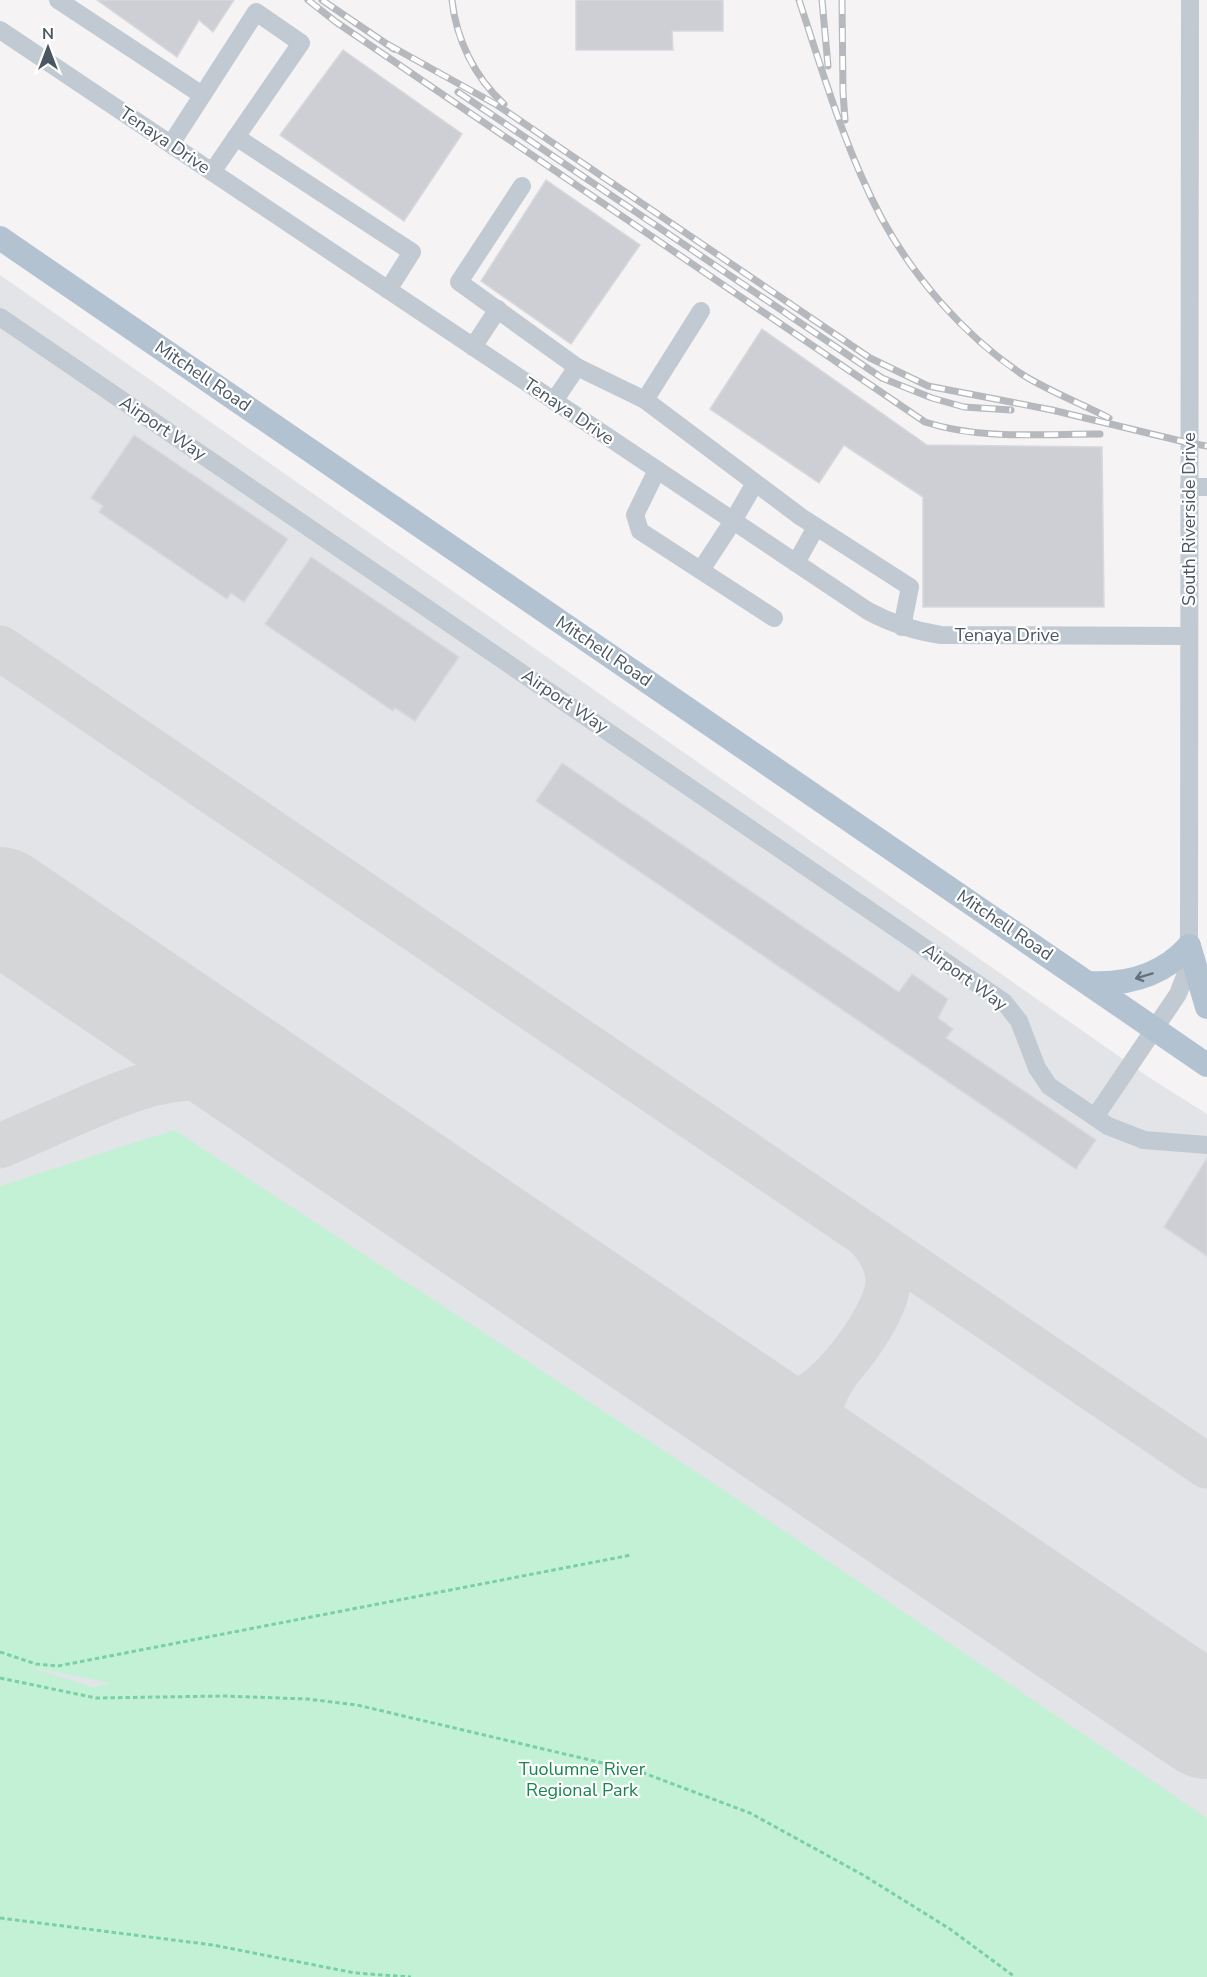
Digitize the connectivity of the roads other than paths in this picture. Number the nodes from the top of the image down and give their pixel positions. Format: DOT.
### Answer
graph roads {
  1 [pos="58,0"];
  2 [pos="1190,0"];
  3 [pos="0,30"];
  4 [pos="202,95"];
  5 [pos="236,137"];
  6 [pos="171,144"];
  7 [pos="212,172"];
  8 [pos="522,186"];
  9 [pos="0,238"];
  10 [pos="388,290"];
  11 [pos="498,309"];
  12 [pos="701,311"];
  13 [pos="0,317"];
  14 [pos="473,347"];
  15 [pos="577,367"];
  16 [pos="645,400"];
  17 [pos="554,401"];
  18 [pos="657,470"];
  19 [pos="755,483"];
  20 [pos="1198,487"];
  21 [pos="733,521"];
  22 [pos="816,527"];
  23 [pos="796,563"];
  24 [pos="701,570"];
  25 [pos="774,618"];
  26 [pos="902,627"];
  27 [pos="1188,636"];
  28 [pos="1190,946"];
  29 [pos="1089,983"];
  30 [pos="1207,1007"];
  31 [pos="1155,1029"];
  32 [pos="1207,1065"];
  33 [pos="1095,1117"];
  34 [pos="1207,1145"];
  1 -- 4 [label="street"];
  2 -- 20 [label="street, South Riverside Drive"];
  3 -- 6 [label="street, Tenaya Drive"];
  4 -- 5 [label="street"];
  4 -- 6 [label="street"];
  5 -- 7 [label="street"];
  5 -- 10 [label="street"];
  6 -- 7 [label="street, Tenaya Drive"];
  7 -- 10 [label="street, Tenaya Drive"];
  8 -- 11 [label="street"];
  9 -- 29 [label="main road, Mitchell Road"];
  10 -- 14 [label="street, Tenaya Drive"];
  11 -- 14 [label="street"];
  11 -- 15 [label="street"];
  12 -- 16 [label="street"];
  13 -- 33 [label="street, Airport Way"];
  14 -- 17 [label="street, Tenaya Drive"];
  15 -- 16 [label="street"];
  15 -- 17 [label="street"];
  16 -- 19 [label="street"];
  17 -- 18 [label="street, Tenaya Drive"];
  18 -- 21 [label="street, Tenaya Drive"];
  18 -- 24 [label="street"];
  19 -- 21 [label="street"];
  19 -- 22 [label="street"];
  20 -- 27 [label="street, South Riverside Drive"];
  21 -- 23 [label="street, Tenaya Drive"];
  21 -- 24 [label="street"];
  22 -- 23 [label="street"];
  22 -- 26 [label="street"];
  23 -- 26 [label="street, Tenaya Drive"];
  24 -- 25 [label="street"];
  26 -- 27 [label="street, Tenaya Drive"];
  27 -- 28 [label="street, South Riverside Drive"];
  28 -- 29 [label="main road, one-way"];
  28 -- 30 [label="main road"];
  28 -- 31 [label="street, South Riverside Drive"];
  29 -- 31 [label="main road, Mitchell Road"];
  31 -- 32 [label="main road, Mitchell Road"];
  31 -- 33 [label="street"];
  33 -- 34 [label="street, Airport Way"];
}
